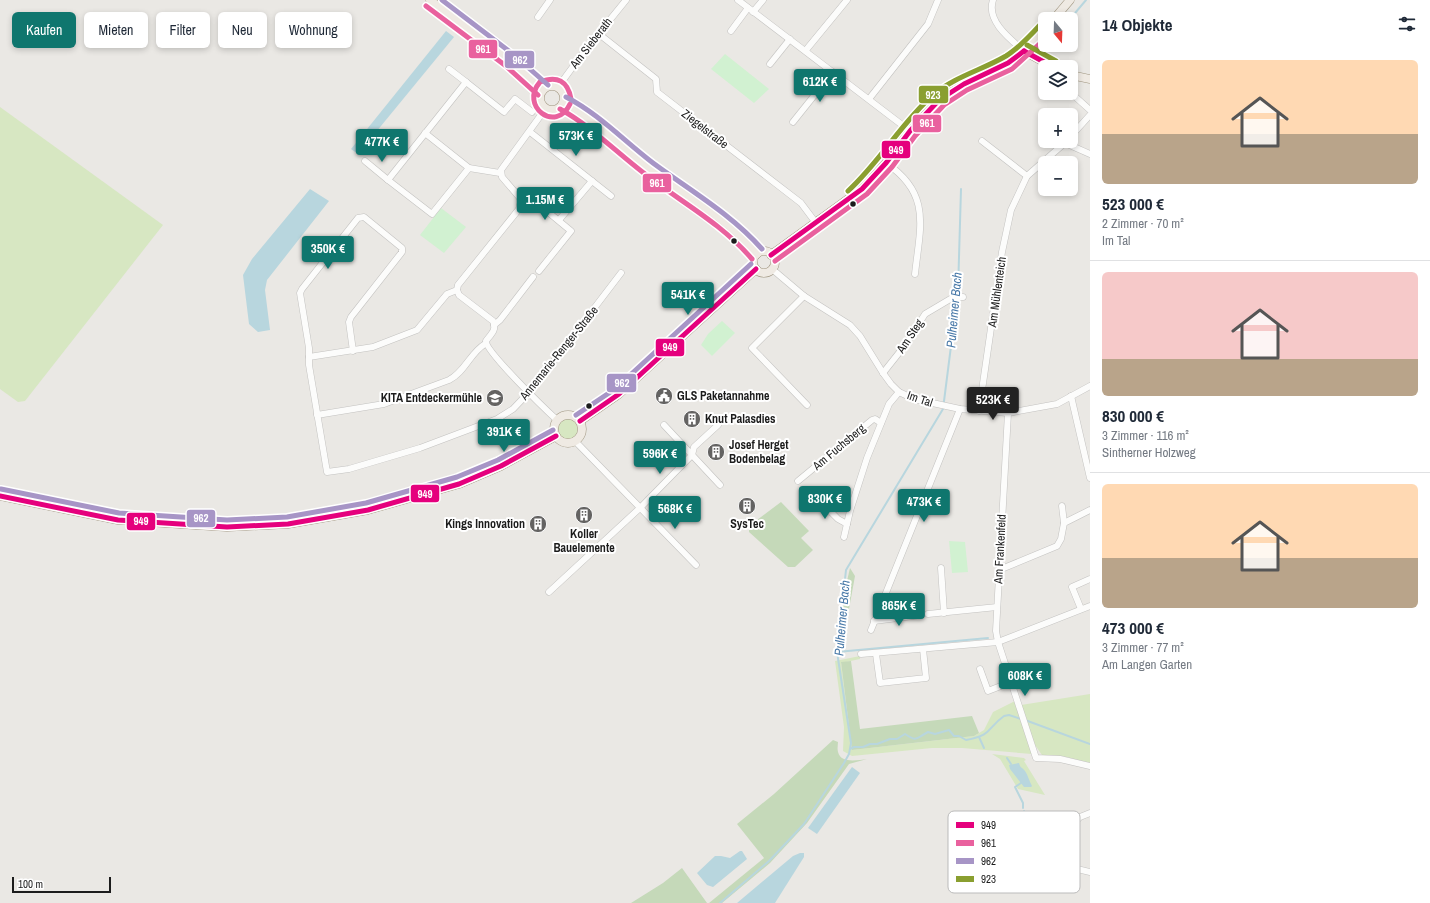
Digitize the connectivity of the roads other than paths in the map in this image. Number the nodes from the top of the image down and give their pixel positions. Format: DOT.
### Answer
graph roads {
  1 [pos="430,0"];
  2 [pos="550,0"];
  3 [pos="626,0"];
  4 [pos="738,0"];
  5 [pos="762,0"];
  6 [pos="847,0"];
  7 [pos="938,0"];
  8 [pos="993,0"];
  9 [pos="1070,0"];
  10 [pos="750,10"];
  11 [pos="1060,12"];
  12 [pos="538,17"];
  13 [pos="731,31"];
  14 [pos="599,34"];
  15 [pos="1038,37"];
  16 [pos="790,39"];
  17 [pos="806,50"];
  18 [pos="1024,51"];
  19 [pos="1040,60"];
  20 [pos="770,64"];
  21 [pos="449,69"];
  22 [pos="833,72"];
  23 [pos="1078,76"];
  24 [pos="1089,77"];
  25 [pos="466,82"];
  26 [pos="558,87"];
  27 [pos="543,90"];
  28 [pos="869,99"];
  29 [pos="1078,99"];
  30 [pos="562,103"];
  31 [pos="546,108"];
  32 [pos="1090,110"];
  33 [pos="532,112"];
  34 [pos="1090,115"];
  35 [pos="793,122"];
  36 [pos="1078,128"];
  37 [pos="910,131"];
  38 [pos="530,132"];
  39 [pos="425,133"];
  40 [pos="982,142"];
  41 [pos="1059,148"];
  42 [pos="1078,148"];
  43 [pos="1090,154"];
  44 [pos="365,162"];
  45 [pos="886,163"];
  46 [pos="469,168"];
  47 [pos="500,173"];
  48 [pos="1027,176"];
  49 [pos="388,180"];
  50 [pos="592,181"];
  51 [pos="611,196"];
  52 [pos="521,201"];
  53 [pos="559,220"];
  54 [pos="816,223"];
  55 [pos="757,254"];
  56 [pos="771,255"];
  57 [pos="756,269"];
  58 [pos="772,269"];
  59 [pos="539,271"];
  60 [pos="621,273"];
  61 [pos="915,274"];
  62 [pos="533,277"];
  63 [pos="457,290"];
  64 [pos="804,296"];
  65 [pos="962,297"];
  66 [pos="494,325"];
  67 [pos="485,344"];
  68 [pos="353,351"];
  69 [pos="309,357"];
  70 [pos="883,373"];
  71 [pos="1090,386"];
  72 [pos="899,392"];
  73 [pos="530,393"];
  74 [pos="1071,396"];
  75 [pos="807,405"];
  76 [pos="960,409"];
  77 [pos="979,411"];
  78 [pos="1008,413"];
  79 [pos="317,415"];
  80 [pos="557,420"];
  81 [pos="580,421"];
  82 [pos="881,423"];
  83 [pos="664,425"];
  84 [pos="718,425"];
  85 [pos="556,436"];
  86 [pos="575,440"];
  87 [pos="692,455"];
  88 [pos="1090,478"];
  89 [pos="798,481"];
  90 [pos="720,485"];
  91 [pos="0,496"];
  92 [pos="816,497"];
  93 [pos="1062,506"];
  94 [pos="641,507"];
  95 [pos="1090,510"];
  96 [pos="1064,523"];
  97 [pos="847,524"];
  98 [pos="844,537"];
  99 [pos="696,565"];
  100 [pos="941,568"];
  101 [pos="999,570"];
  102 [pos="1090,579"];
  103 [pos="549,592"];
  104 [pos="1090,606"];
  105 [pos="997,607"];
  106 [pos="1081,609"];
  107 [pos="944,613"];
  108 [pos="928,614"];
  109 [pos="921,615"];
  110 [pos="874,621"];
  111 [pos="872,630"];
  112 [pos="998,642"];
  113 [pos="923,649"];
  114 [pos="861,654"];
  115 [pos="876,654"];
  116 [pos="980,669"];
  117 [pos="1011,682"];
  118 [pos="1090,766"];
  119 [pos="1090,813"];
  120 [pos="1080,817"];
  121 [pos="1080,870"];
  122 [pos="1090,872"];
  1 -- 27 [label="main road"];
  2 -- 12 [label="street"];
  3 -- 14 [label="street, Am Sieberath"];
  4 -- 10 [label="street"];
  5 -- 10 [label="street"];
  6 -- 17 [label="street"];
  7 -- 28 [label="street"];
  8 -- 18 [label="street"];
  9 -- 11 [label="main road"];
  10 -- 13 [label="street"];
  10 -- 16 [label="street"];
  14 -- 26 [label="street, Am Sieberath"];
  14 -- 54 [label="street, Ziegelstraße"];
  15 -- 18 [label="main road"];
  16 -- 17 [label="street"];
  16 -- 20 [label="street"];
  17 -- 22 [label="street"];
  18 -- 19 [label="main road"];
  18 -- 37 [label="main road"];
  21 -- 25 [label="street"];
  22 -- 28 [label="street"];
  22 -- 35 [label="street"];
  23 -- 24 [label="main road"];
  25 -- 33 [label="street"];
  25 -- 39 [label="street"];
  26 -- 27 [label="main road"];
  26 -- 30 [label="main road"];
  27 -- 31 [label="main road"];
  28 -- 37 [label="street"];
  29 -- 32 [label="street"];
  30 -- 31 [label="main road"];
  30 -- 55 [label="main road"];
  31 -- 38 [label="street"];
  34 -- 36 [label="street"];
  37 -- 45 [label="main road"];
  38 -- 47 [label="street"];
  38 -- 50 [label="street"];
  39 -- 46 [label="street"];
  39 -- 49 [label="street"];
  40 -- 48 [label="street"];
  41 -- 48 [label="street, Am Mühlenteich"];
  42 -- 43 [label="street, Am Mühlenteich"];
  44 -- 49 [label="street"];
  45 -- 54 [label="main road"];
  45 -- 61 [label="street"];
  46 -- 47 [label="street"];
  46 -- 49 [label="street"];
  47 -- 52 [label="street"];
  48 -- 77 [label="street, Am Mühlenteich"];
  50 -- 51 [label="street"];
  50 -- 53 [label="street"];
  52 -- 53 [label="street"];
  52 -- 63 [label="street"];
  53 -- 59 [label="street"];
  54 -- 56 [label="main road"];
  55 -- 56 [label="main road"];
  55 -- 57 [label="main road"];
  56 -- 58 [label="main road"];
  57 -- 58 [label="main road"];
  57 -- 81 [label="main road"];
  58 -- 64 [label="street, Im Tal"];
  60 -- 73 [label="street, Annemarie-Renger-Straße"];
  62 -- 66 [label="street"];
  63 -- 66 [label="street"];
  63 -- 68 [label="street"];
  64 -- 70 [label="street, Im Tal"];
  64 -- 75 [label="street"];
  65 -- 70 [label="street, Am Steg"];
  66 -- 67 [label="street"];
  67 -- 73 [label="street"];
  67 -- 79 [label="street"];
  68 -- 69 [label="street"];
  68 -- 69 [label="street"];
  69 -- 79 [label="street"];
  70 -- 72 [label="street, Im Tal"];
  71 -- 74 [label="street, Im Tal"];
  72 -- 76 [label="street, Im Tal"];
  72 -- 82 [label="street"];
  73 -- 79 [label="street, Annemarie-Renger-Straße"];
  73 -- 80 [label="street"];
  74 -- 78 [label="street, Im Tal"];
  74 -- 88 [label="street"];
  76 -- 77 [label="street, Im Tal"];
  76 -- 110 [label="street"];
  77 -- 78 [label="street, Im Tal"];
  78 -- 101 [label="street, Am Frankenfeld"];
  80 -- 81 [label="main road"];
  80 -- 85 [label="main road"];
  81 -- 86 [label="main road"];
  82 -- 89 [label="street, Am Fuchsberg"];
  82 -- 97 [label="street"];
  83 -- 87 [label="street"];
  84 -- 87 [label="street"];
  85 -- 86 [label="main road"];
  85 -- 91 [label="main road"];
  86 -- 94 [label="street"];
  87 -- 90 [label="street"];
  87 -- 94 [label="street"];
  92 -- 97 [label="street"];
  93 -- 96 [label="street"];
  94 -- 99 [label="street"];
  94 -- 103 [label="street"];
  95 -- 96 [label="street"];
  96 -- 101 [label="street"];
  97 -- 98 [label="street"];
  100 -- 107 [label="street"];
  101 -- 105 [label="street, Am Frankenfeld"];
  102 -- 106 [label="street"];
  104 -- 106 [label="street"];
  105 -- 107 [label="street"];
  105 -- 112 [label="street, Am Frankenfeld"];
  106 -- 112 [label="street"];
  107 -- 108 [label="street"];
  109 -- 110 [label="street"];
  110 -- 111 [label="street"];
  112 -- 113 [label="street"];
  112 -- 117 [label="street, Am Frankenfeld"];
  113 -- 115 [label="street"];
  113 -- 115 [label="street"];
  114 -- 115 [label="street"];
  116 -- 117 [label="street"];
  117 -- 118 [label="street, Am Frankenfeld"];
  119 -- 120 [label="street"];
  121 -- 122 [label="street"];
}
